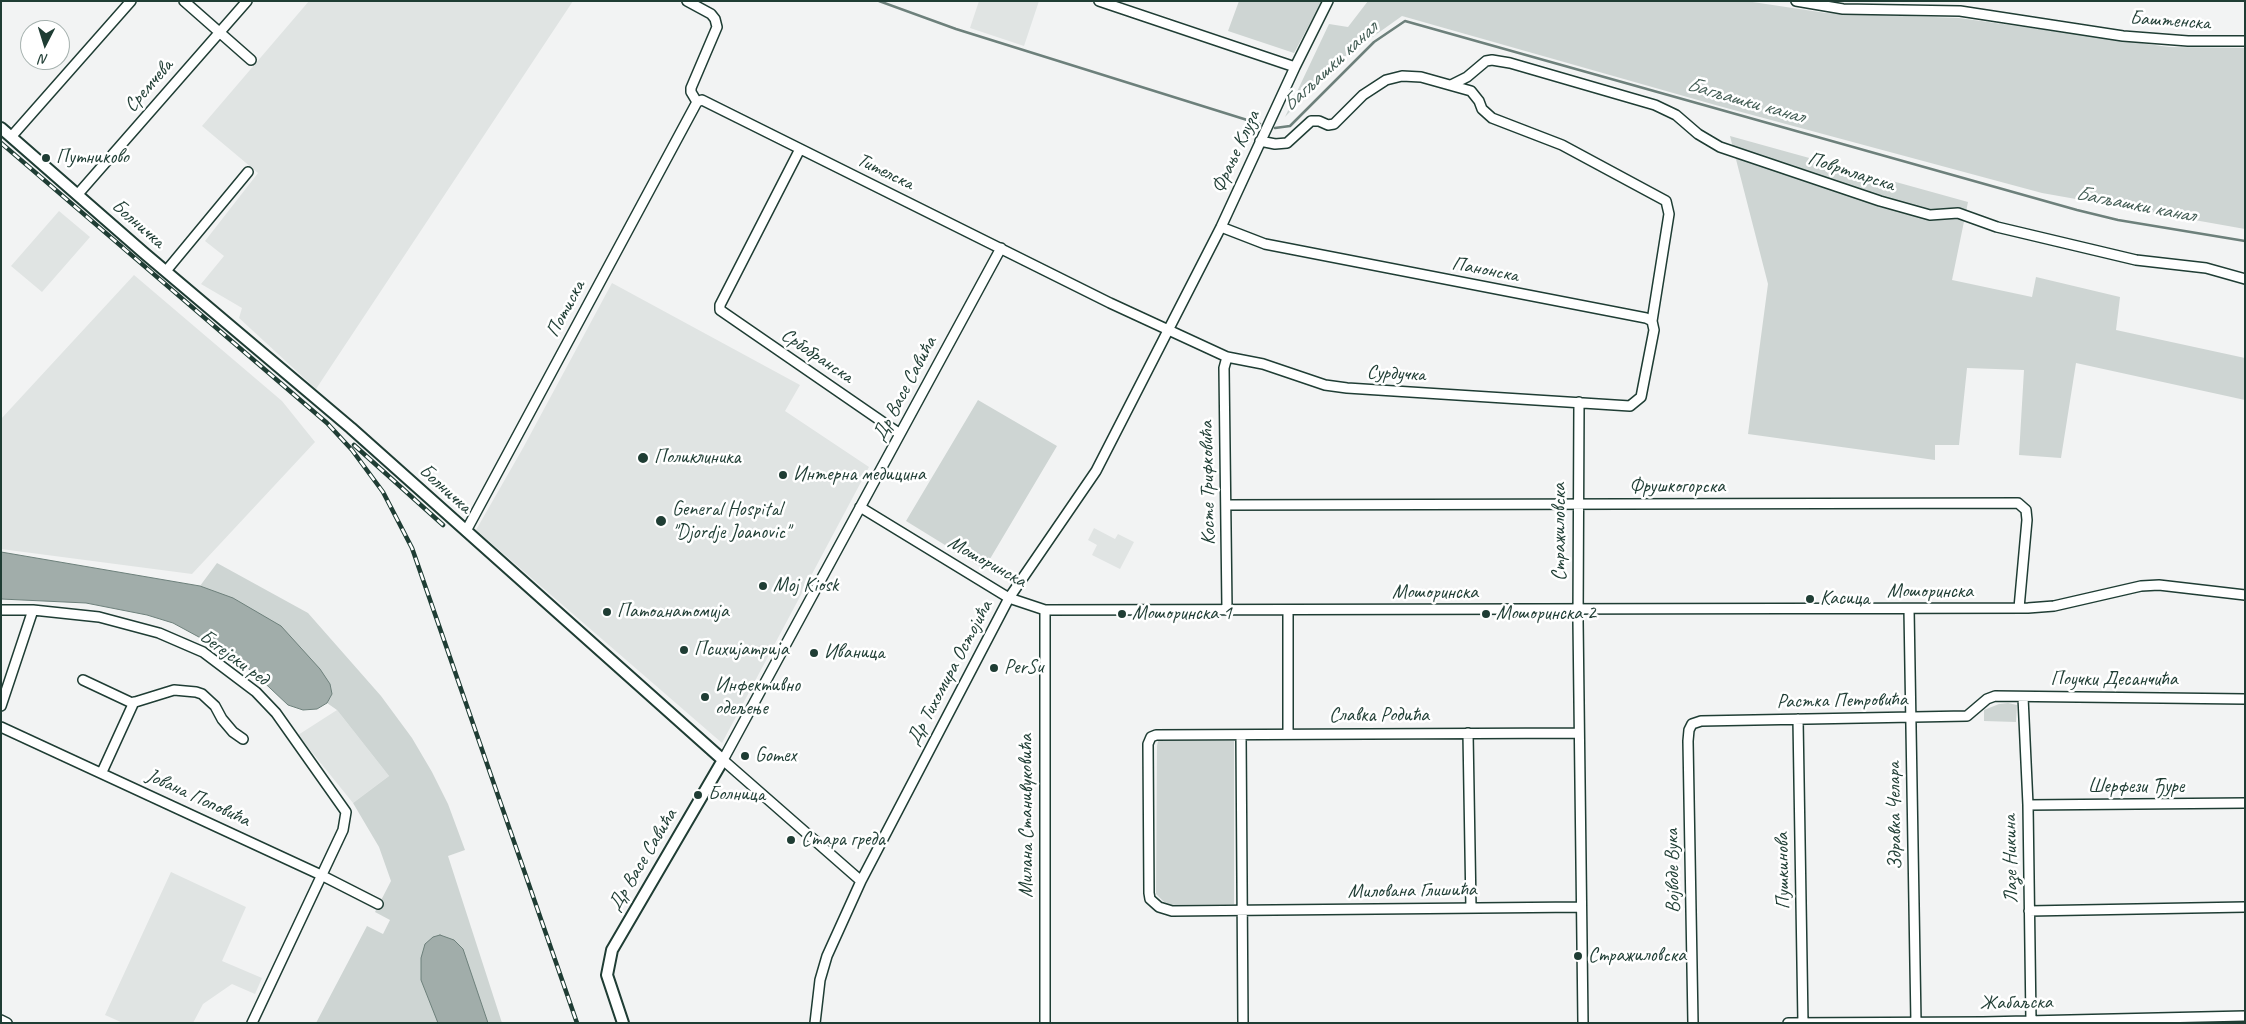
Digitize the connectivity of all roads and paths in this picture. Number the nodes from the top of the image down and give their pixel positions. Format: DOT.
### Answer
graph roads {
  1 [pos="131,1"];
  2 [pos="184,1"];
  3 [pos="247,1"];
  4 [pos="687,1"];
  5 [pos="1099,1"];
  6 [pos="1328,1"];
  7 [pos="1796,1"];
  8 [pos="220,33"];
  9 [pos="2245,41"];
  10 [pos="251,60"];
  11 [pos="1295,67"];
  12 [pos="1467,78"];
  13 [pos="1452,85"];
  14 [pos="1471,91"];
  15 [pos="697,102"];
  16 [pos="1,128"];
  17 [pos="11,137"];
  18 [pos="1260,141"];
  19 [pos="800,149"];
  20 [pos="248,172"];
  21 [pos="78,194"];
  22 [pos="1221,227"];
  23 [pos="1000,248"];
  24 [pos="166,271"];
  25 [pos="2245,279"];
  26 [pos="1652,321"];
  27 [pos="1170,330"];
  28 [pos="1227,357"];
  29 [pos="1579,402"];
  30 [pos="900,434"];
  31 [pos="1226,504"];
  32 [pos="1578,505"];
  33 [pos="860,508"];
  34 [pos="466,532"];
  35 [pos="2245,595"];
  36 [pos="1009,598"];
  37 [pos="2019,608"];
  38 [pos="1910,609"];
  39 [pos="1,610"];
  40 [pos="33,610"];
  41 [pos="1045,610"];
  42 [pos="1227,610"];
  43 [pos="1288,610"];
  44 [pos="1578,610"];
  45 [pos="83,680"];
  46 [pos="2023,697"];
  47 [pos="2245,699"];
  48 [pos="134,702"];
  49 [pos="1984,702"];
  50 [pos="1,706"];
  51 [pos="1911,717"];
  52 [pos="1798,719"];
  53 [pos="1696,722"];
  54 [pos="1,727"];
  55 [pos="1468,733"];
  56 [pos="1579,733"];
  57 [pos="1241,734"];
  58 [pos="1288,734"];
  59 [pos="1180,735"];
  60 [pos="243,739"];
  61 [pos="723,760"];
  62 [pos="102,772"];
  63 [pos="2245,803"];
  64 [pos="2028,805"];
  65 [pos="321,875"];
  66 [pos="861,881"];
  67 [pos="378,904"];
  68 [pos="1581,907"];
  69 [pos="2245,907"];
  70 [pos="1471,908"];
  71 [pos="1242,910"];
  72 [pos="2029,911"];
  73 [pos="2245,1016"];
  74 [pos="1,1020"];
  75 [pos="2031,1021"];
  76 [pos="1916,1022"];
  77 [pos="7,1023"];
  78 [pos="252,1023"];
  79 [pos="623,1023"];
  80 [pos="815,1023"];
  81 [pos="1045,1023"];
  82 [pos="1243,1023"];
  83 [pos="1583,1023"];
  84 [pos="1693,1023"];
  85 [pos="1788,1023"];
  86 [pos="1803,1023"];
  1 -- 17 [label="street"];
  2 -- 8 [label="street"];
  3 -- 8 [label="street, Сремчева"];
  4 -- 15 [label="street"];
  5 -- 11 [label="street"];
  6 -- 11 [label="street, Фрање Клуза"];
  7 -- 9 [label="street, Баштенска"];
  8 -- 10 [label="street"];
  8 -- 21 [label="street, Сремчева"];
  11 -- 18 [label="street, Фрање Клуза"];
  12 -- 13 [label="street, Повртларска"];
  12 -- 14 [label="street"];
  12 -- 25 [label="street, Повртларска"];
  13 -- 14 [label="street"];
  13 -- 18 [label="street"];
  14 -- 26 [label="street"];
  15 -- 19 [label="street, Тителска"];
  15 -- 34 [label="street, Потиска"];
  16 -- 17 [label="street, Болничка"];
  17 -- 21 [label="street, Болничка"];
  18 -- 22 [label="street, Фрање Клуза"];
  19 -- 23 [label="street, Тителска"];
  19 -- 30 [label="street, Србобранска"];
  20 -- 24 [label="street"];
  21 -- 24 [label="street, Болничка"];
  22 -- 26 [label="street, Панонска"];
  22 -- 27 [label="street, Фрање Клуза"];
  23 -- 27 [label="street, Тителска"];
  23 -- 30 [label="street, Др Васе Савића"];
  24 -- 34 [label="street, Болничка"];
  26 -- 29 [label="street, Сурдучка"];
  27 -- 28 [label="street, Сурдучка"];
  27 -- 36 [label="street, Др Тихомира Остојића"];
  28 -- 29 [label="street, Сурдучка"];
  28 -- 31 [label="street, Косте Трифковића"];
  29 -- 32 [label="street, Стражиловска"];
  30 -- 33 [label="street, Др Васе Савића"];
  31 -- 32 [label="street, Фрушкогорска"];
  31 -- 42 [label="street, Косте Трифковића"];
  32 -- 37 [label="street, Фрушкогорска"];
  32 -- 44 [label="street, Стражиловска"];
  33 -- 36 [label="street, Мошоринска"];
  33 -- 61 [label="street, Др Васе Савића"];
  34 -- 61 [label="street, Болничка"];
  35 -- 37 [label="street, Мошоринска"];
  36 -- 41 [label="street, Мошоринска"];
  36 -- 66 [label="street, Др Тихомира Остојића"];
  37 -- 38 [label="street, Мошоринска"];
  38 -- 44 [label="street, Мошоринска"];
  38 -- 51 [label="street, Здравка Челара"];
  39 -- 40 [label="street, Бегејски ред"];
  40 -- 50 [label="street"];
  40 -- 65 [label="street, Бегејски ред"];
  41 -- 42 [label="street, Мошоринска"];
  41 -- 81 [label="street, Милана Станивуковића"];
  42 -- 43 [label="street, Мошоринска"];
  43 -- 44 [label="street, Мошоринска"];
  43 -- 58 [label="street"];
  44 -- 56 [label="street, Стражиловска"];
  45 -- 48 [label="street"];
  46 -- 47 [label="street, Поучки Десанчића"];
  46 -- 49 [label="street, Поучки Десанчића"];
  46 -- 64 [label="street, Лазе Никина"];
  48 -- 60 [label="street"];
  48 -- 62 [label="street"];
  49 -- 51 [label="street, Растка Петровића"];
  51 -- 52 [label="street, Растка Петровића"];
  51 -- 76 [label="street, Здравка Челара"];
  52 -- 53 [label="street, Растка Петровића"];
  52 -- 86 [label="street, Пушкинова"];
  53 -- 84 [label="street, Војводе Вука"];
  54 -- 62 [label="street, Јована Поповића"];
  55 -- 56 [label="street, Славка Родића"];
  55 -- 58 [label="street, Славка Родића"];
  55 -- 70 [label="street"];
  56 -- 68 [label="street, Стражиловска"];
  57 -- 58 [label="street, Славка Родића"];
  57 -- 59 [label="street, Славка Родића"];
  57 -- 71 [label="street"];
  59 -- 71 [label="street, Милована Глишића"];
  61 -- 66 [label="street, Болничка"];
  61 -- 79 [label="street, Др Васе Савића"];
  62 -- 65 [label="street, Јована Поповића"];
  63 -- 64 [label="street, Шерфези Ђуре"];
  64 -- 72 [label="street, Лазе Никина"];
  65 -- 67 [label="street, Јована Поповића"];
  65 -- 78 [label="street"];
  66 -- 80 [label="street, Др Тихомира Остојића"];
  68 -- 70 [label="street, Милована Глишића"];
  68 -- 83 [label="street, Стражиловска"];
  69 -- 72 [label="street"];
  70 -- 71 [label="street, Милована Глишића"];
  71 -- 82 [label="street"];
  72 -- 75 [label="street, Лазе Никина"];
  73 -- 75 [label="street, Жабаљска"];
  74 -- 77 [label="street"];
  75 -- 76 [label="street, Жабаљска"];
  76 -- 86 [label="street, Жабаљска"];
  85 -- 86 [label="street, Жабаљска"];
}
